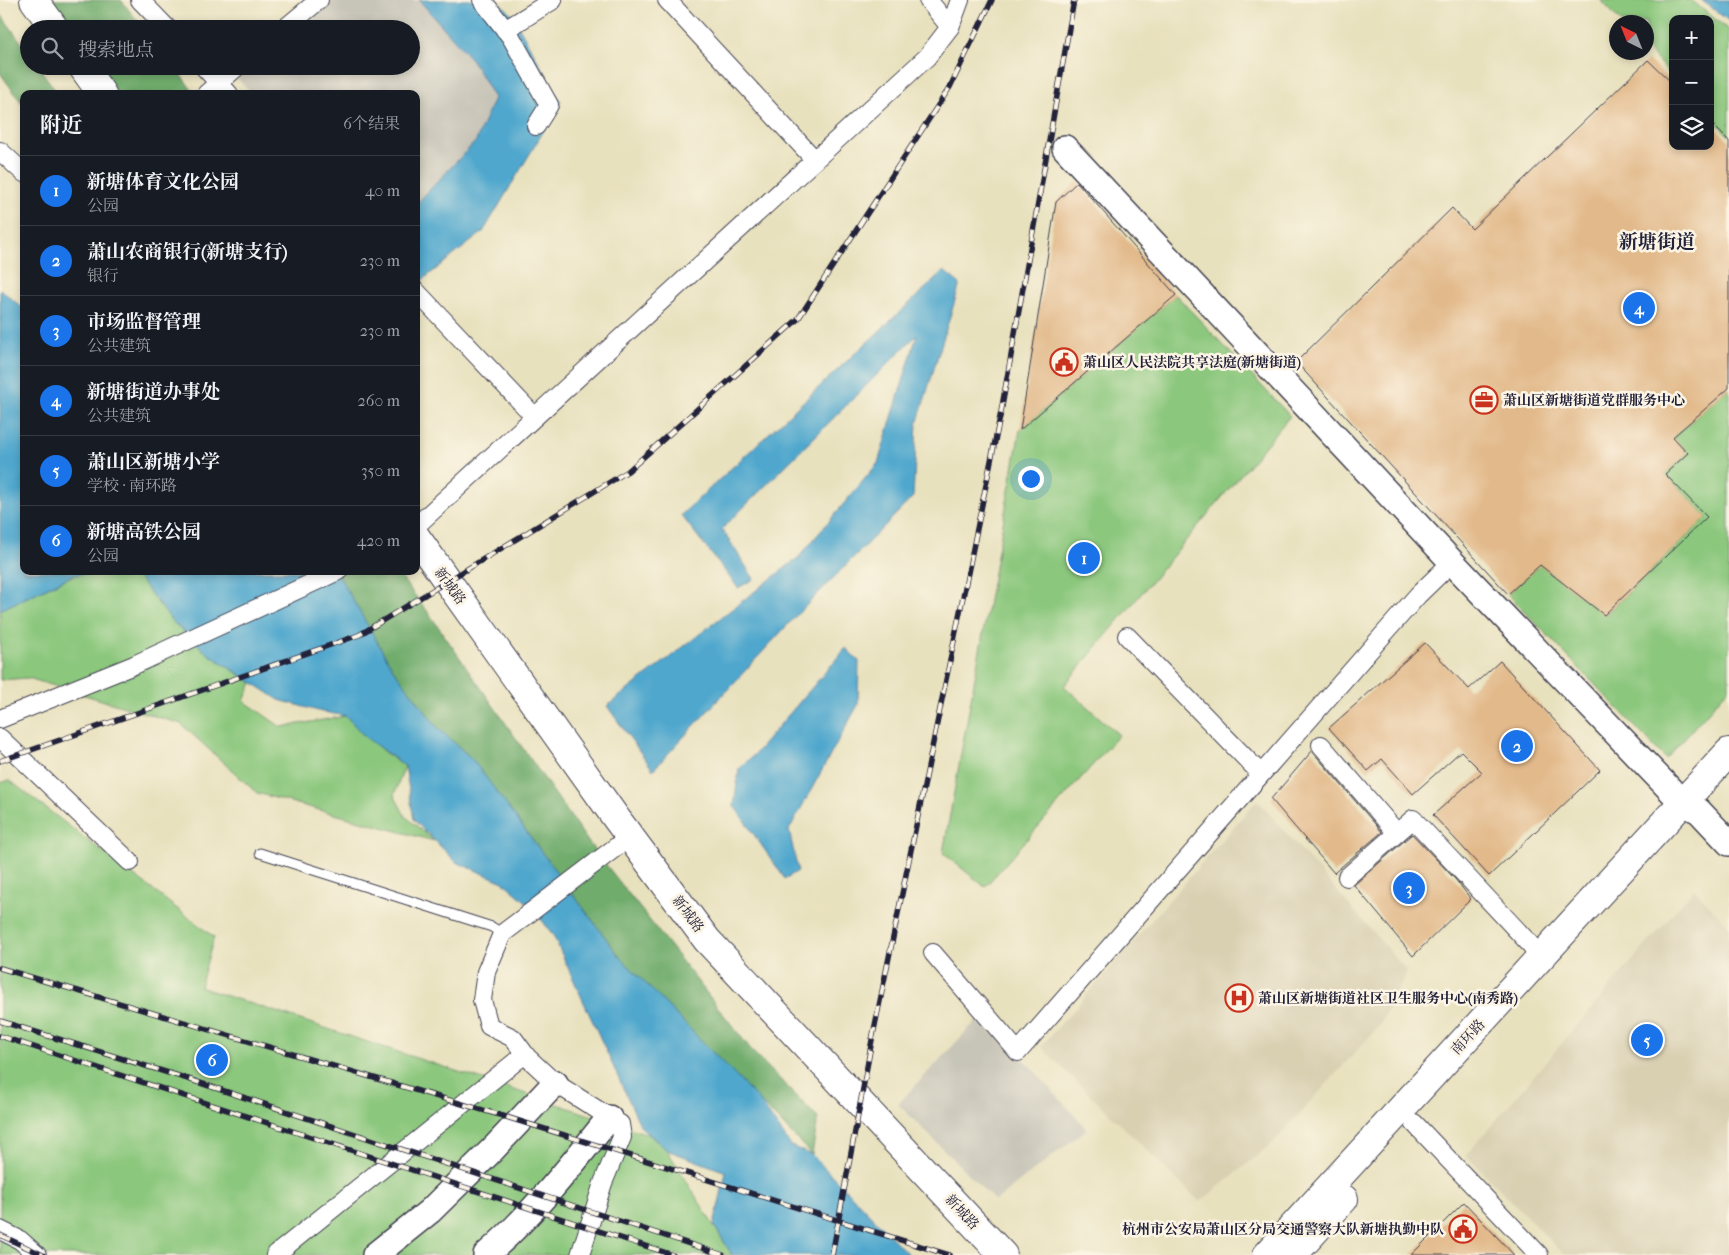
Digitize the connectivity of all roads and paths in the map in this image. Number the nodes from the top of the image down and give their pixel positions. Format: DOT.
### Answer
graph roads {
  1 [pos="18,0"];
  2 [pos="34,0"];
  3 [pos="140,0"];
  4 [pos="319,0"];
  5 [pos="482,0"];
  6 [pos="554,0"];
  7 [pos="667,0"];
  8 [pos="928,0"];
  9 [pos="960,0"];
  10 [pos="32,20"];
  11 [pos="48,20"];
  12 [pos="159,20"];
  13 [pos="295,20"];
  14 [pos="950,28"];
  15 [pos="505,30"];
  16 [pos="72,75"];
  17 [pos="88,75"];
  18 [pos="209,75"];
  19 [pos="230,75"];
  20 [pos="83,90"];
  21 [pos="99,90"];
  22 [pos="218,90"];
  23 [pos="536,126"];
  24 [pos="1064,148"];
  25 [pos="0,151"];
  26 [pos="815,160"];
  27 [pos="20,169"];
  28 [pos="420,295"];
  29 [pos="535,417"];
  30 [pos="420,522"];
  31 [pos="420,543"];
  32 [pos="1452,562"];
  33 [pos="420,566"];
  34 [pos="329,575"];
  35 [pos="1127,636"];
  36 [pos="0,719"];
  37 [pos="0,738"];
  38 [pos="1321,745"];
  39 [pos="1729,752"];
  40 [pos="1261,774"];
  41 [pos="1729,778"];
  42 [pos="1691,807"];
  43 [pos="1397,833"];
  44 [pos="1729,843"];
  45 [pos="620,844"];
  46 [pos="260,853"];
  47 [pos="130,862"];
  48 [pos="1347,877"];
  49 [pos="502,934"];
  50 [pos="933,953"];
  51 [pos="1542,956"];
  52 [pos="524,1054"];
  53 [pos="555,1083"];
  54 [pos="609,1118"];
  55 [pos="1414,1123"];
  56 [pos="0,1230"];
  57 [pos="37,1255"];
  58 [pos="276,1255"];
  59 [pos="375,1255"];
  60 [pos="486,1255"];
  61 [pos="580,1255"];
  62 [pos="985,1255"];
  63 [pos="1003,1255"];
  64 [pos="1266,1255"];
  65 [pos="1293,1255"];
  66 [pos="1538,1255"];
  1 -- 10 [label="main road"];
  2 -- 11 [label="main road"];
  3 -- 12 [label="street"];
  4 -- 13 [label="street"];
  5 -- 15 [label="street"];
  6 -- 15 [label="street"];
  7 -- 26 [label="street"];
  8 -- 14 [label="street"];
  9 -- 14 [label="street"];
  14 -- 26 [label="street"];
  15 -- 23 [label="street"];
  16 -- 20 [label="main road"];
  17 -- 21 [label="main road"];
  18 -- 22 [label="street"];
  19 -- 22 [label="street"];
  24 -- 32 [label="street"];
  25 -- 27 [label="street"];
  26 -- 29 [label="street"];
  28 -- 29 [label="street"];
  29 -- 30 [label="street"];
  31 -- 63 [label="main road, 新城路"];
  32 -- 40 [label="street"];
  32 -- 42 [label="street"];
  33 -- 45 [label="main road, 新城路"];
  34 -- 36 [label="street"];
  35 -- 40 [label="street"];
  37 -- 47 [label="street"];
  38 -- 43 [label="street"];
  39 -- 42 [label="main road, 南环路"];
  40 -- 50 [label="street"];
  41 -- 42 [label="main road, 南环路"];
  42 -- 44 [label="street"];
  42 -- 51 [label="main road, 南环路"];
  42 -- 55 [label="main road, 南环路"];
  43 -- 48 [label="street"];
  43 -- 51 [label="street"];
  45 -- 49 [label="street"];
  45 -- 62 [label="main road, 新城路"];
  46 -- 49 [label="lane"];
  49 -- 52 [label="street"];
  51 -- 64 [label="main road, 南环路"];
  52 -- 53 [label="street"];
  52 -- 58 [label="street"];
  53 -- 54 [label="street"];
  53 -- 59 [label="street"];
  54 -- 60 [label="street"];
  54 -- 61 [label="street"];
  55 -- 65 [label="main road, 南环路"];
  55 -- 66 [label="street"];
  56 -- 57 [label="street"];
}
